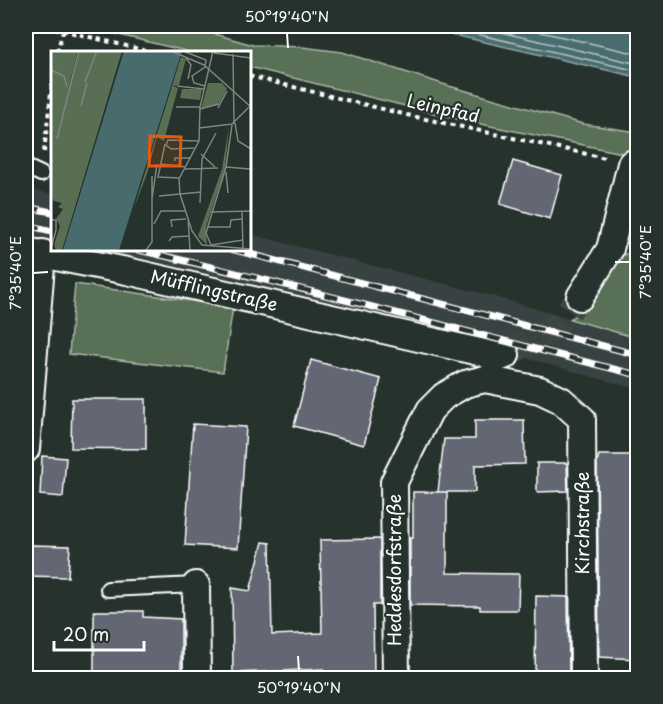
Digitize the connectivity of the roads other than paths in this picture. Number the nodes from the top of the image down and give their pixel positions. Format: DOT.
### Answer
graph roads {
  1 [pos="631,164"];
  2 [pos="26,167"];
  3 [pos="41,174"];
  4 [pos="34,252"];
  5 [pos="580,297"];
  6 [pos="506,355"];
  7 [pos="540,390"];
  8 [pos="26,449"];
  9 [pos="196,585"];
  10 [pos="108,589"];
  11 [pos="197,678"];
  12 [pos="396,678"];
  13 [pos="584,678"];
  1 -- 5 [label="street"];
  2 -- 3 [label="lane"];
  4 -- 6 [label="street, Müfflingstraße"];
  4 -- 8 [label="street, Müfflingstraße"];
  7 -- 12 [label="street, Heddesdorfstraße"];
  7 -- 13 [label="street, Kirchstraße"];
  9 -- 10 [label="lane"];
  9 -- 11 [label="street"];
}
